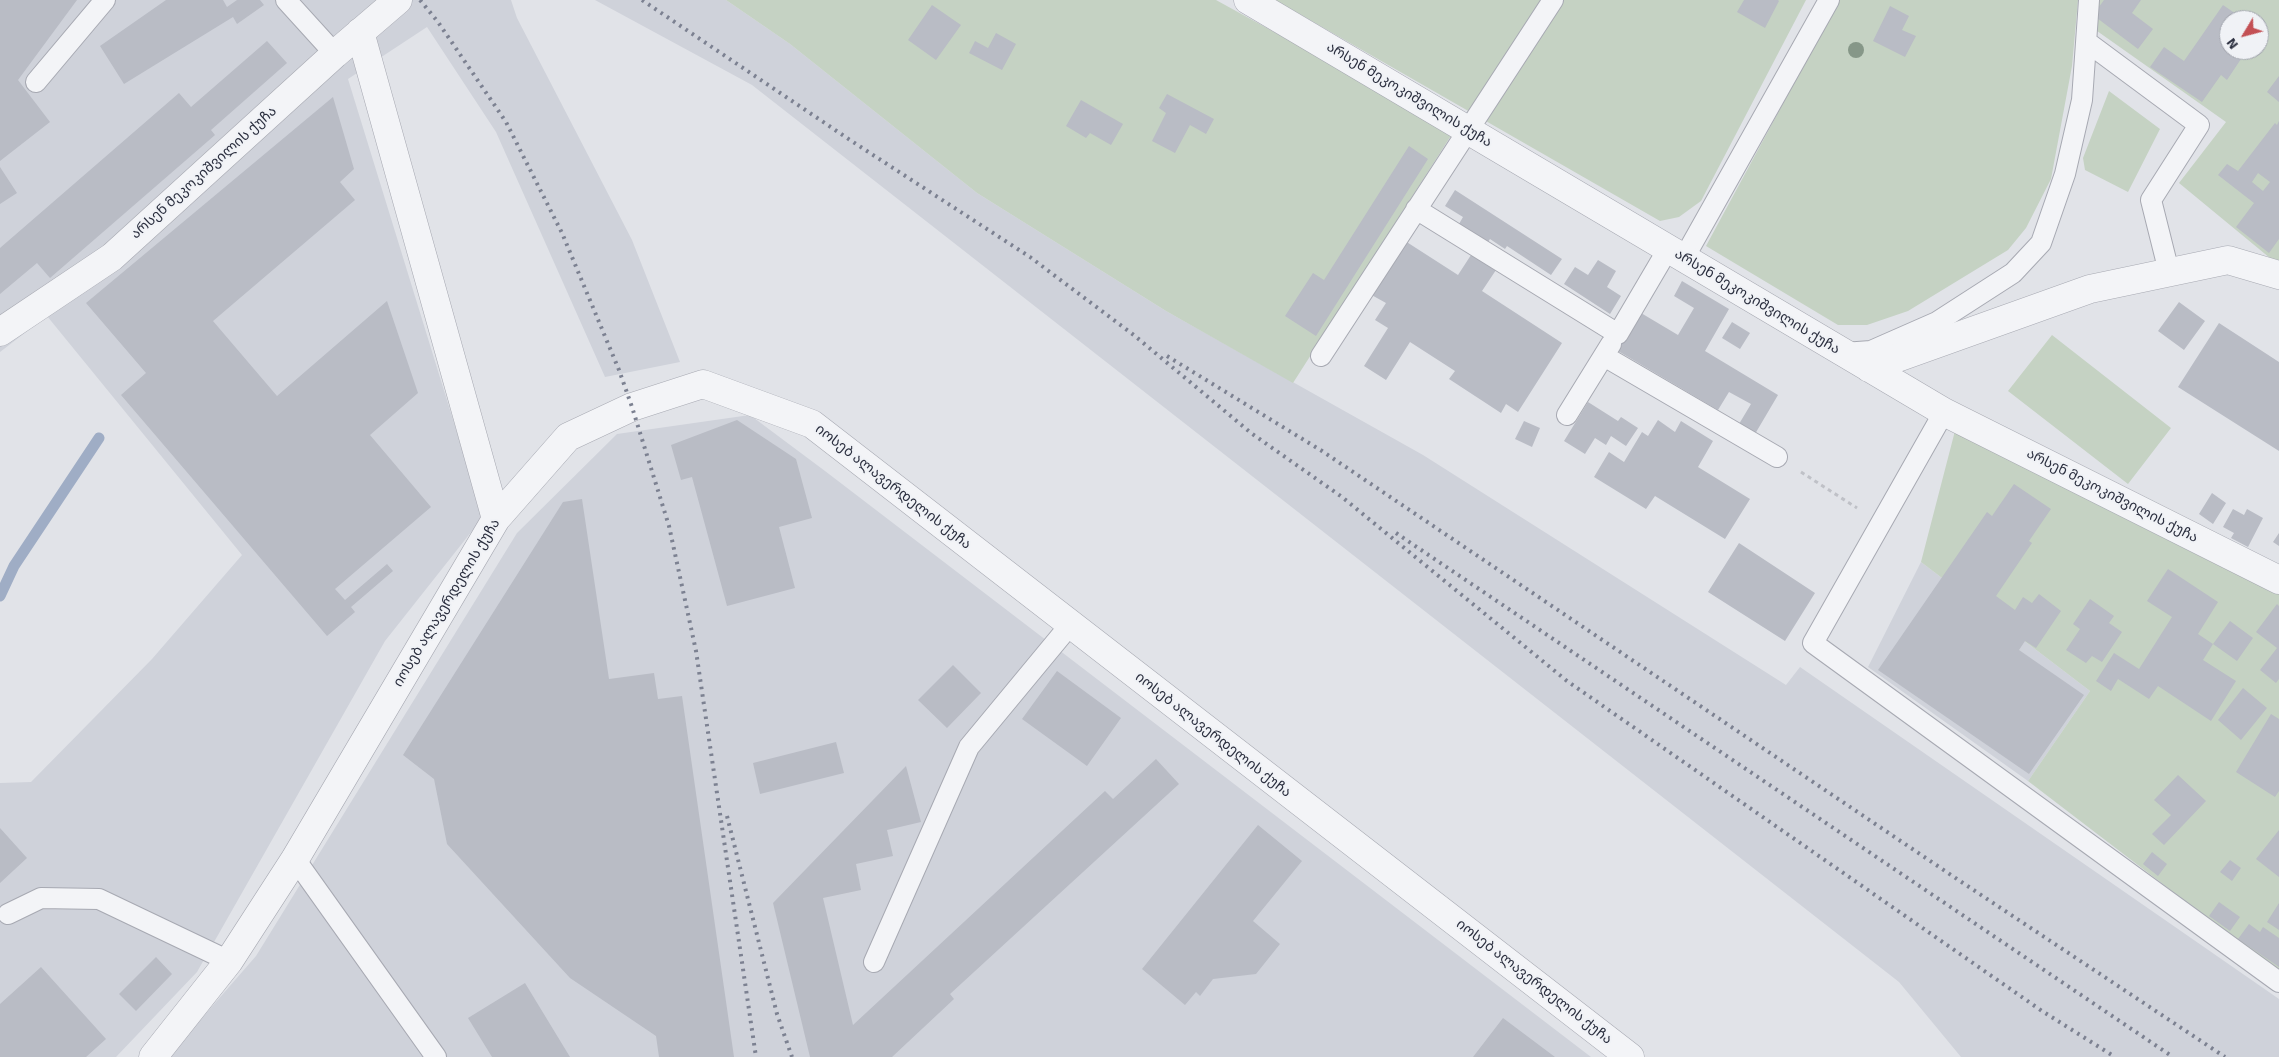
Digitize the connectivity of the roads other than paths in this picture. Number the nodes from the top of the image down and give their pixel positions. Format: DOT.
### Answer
graph roads {
  1 [pos="105,0"];
  2 [pos="286,0"];
  3 [pos="398,0"];
  4 [pos="1248,0"];
  5 [pos="1553,0"];
  6 [pos="1830,0"];
  7 [pos="2089,0"];
  8 [pos="360,32"];
  9 [pos="2086,42"];
  10 [pos="335,54"];
  11 [pos="36,82"];
  12 [pos="1467,130"];
  13 [pos="1416,209"];
  14 [pos="1676,254"];
  15 [pos="2169,272"];
  16 [pos="2279,275"];
  17 [pos="0,332"];
  18 [pos="1618,334"];
  19 [pos="1844,353"];
  20 [pos="1321,356"];
  21 [pos="1604,356"];
  22 [pos="1869,368"];
  23 [pos="1944,412"];
  24 [pos="1567,415"];
  25 [pos="1777,457"];
  26 [pos="496,519"];
  27 [pos="2279,580"];
  28 [pos="1070,624"];
  29 [pos="295,859"];
  30 [pos="8,914"];
  31 [pos="229,961"];
  32 [pos="874,962"];
  33 [pos="2279,982"];
  34 [pos="1624,1055"];
  35 [pos="153,1057"];
  36 [pos="436,1057"];
  1 -- 11 [label="lane"];
  2 -- 10 [label="lane"];
  3 -- 8 [label="street, არსენ მეკოკიშვილის ქუჩა"];
  4 -- 12 [label="street, არსენ მეკოკიშვილის ქუჩა"];
  5 -- 12 [label="lane"];
  6 -- 14 [label="lane"];
  7 -- 9 [label="lane"];
  8 -- 10 [label="street, არსენ მეკოკიშვილის ქუჩა"];
  8 -- 26 [label="street"];
  9 -- 15 [label="lane"];
  9 -- 19 [label="lane"];
  10 -- 17 [label="street, არსენ მეკოკიშვილის ქუჩა"];
  12 -- 13 [label="lane"];
  12 -- 14 [label="street, არსენ მეკოკიშვილის ქუჩა"];
  13 -- 18 [label="lane"];
  13 -- 20 [label="lane"];
  14 -- 18 [label="lane"];
  14 -- 19 [label="street, არსენ მეკოკიშვილის ქუჩა"];
  15 -- 16 [label="street"];
  15 -- 22 [label="street"];
  18 -- 21 [label="lane"];
  19 -- 22 [label="street, არსენ მეკოკიშვილის ქუჩა"];
  21 -- 24 [label="lane"];
  21 -- 25 [label="lane"];
  22 -- 23 [label="street, არსენ მეკოკიშვილის ქუჩა"];
  23 -- 27 [label="street, არსენ მეკოკიშვილის ქუჩა"];
  23 -- 33 [label="lane"];
  26 -- 28 [label="street, იოსებ ალავერდელის ქუჩა"];
  26 -- 29 [label="street, იოსებ ალავერდელის ქუჩა"];
  28 -- 32 [label="lane"];
  28 -- 34 [label="street, იოსებ ალავერდელის ქუჩა"];
  29 -- 31 [label="street, იოსებ ალავერდელის ქუჩა"];
  29 -- 36 [label="lane"];
  30 -- 31 [label="lane"];
  31 -- 35 [label="street, იოსებ ალავერდელის ქუჩა"];
}
